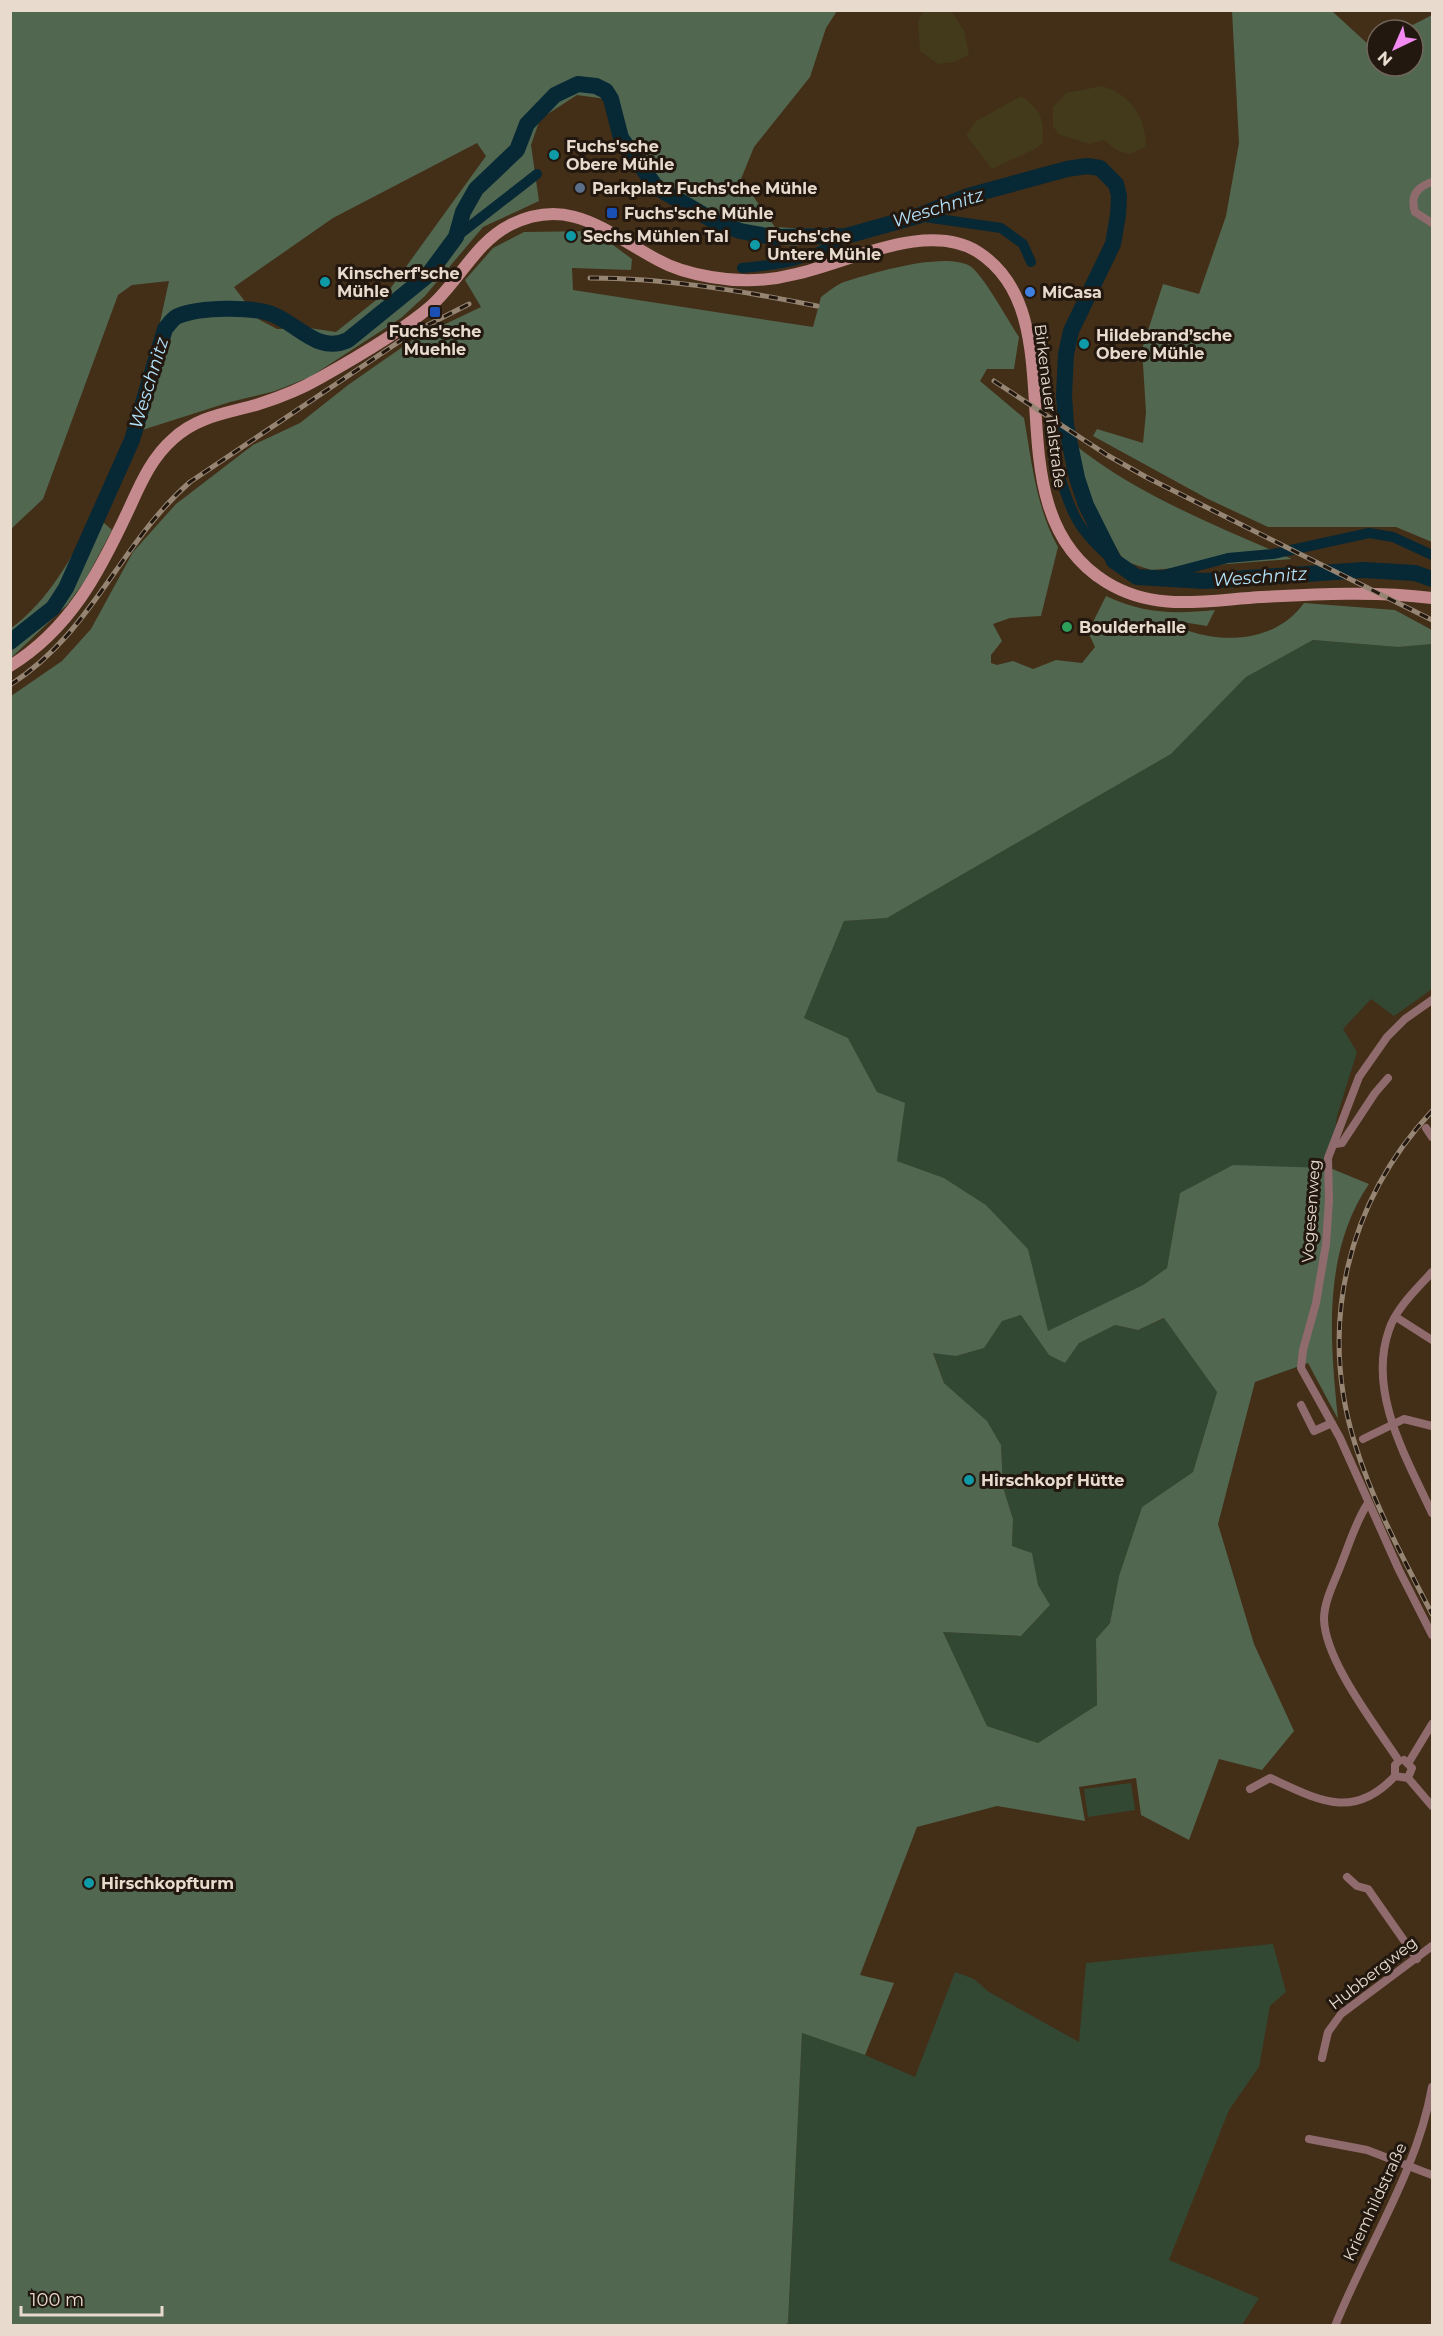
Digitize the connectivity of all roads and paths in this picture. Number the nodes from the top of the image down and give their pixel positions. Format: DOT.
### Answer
graph roads {
  1 [pos="1432,182"];
  2 [pos="1432,223"];
  3 [pos="1432,598"];
  4 [pos="10,666"];
  5 [pos="1432,1000"];
  6 [pos="1388,1078"];
  7 [pos="1426,1128"];
  8 [pos="1432,1137"];
  9 [pos="1335,1144"];
  10 [pos="1432,1272"];
  11 [pos="1396,1317"];
  12 [pos="1432,1340"];
  13 [pos="1301,1405"];
  14 [pos="1332,1423"];
  15 [pos="1393,1424"];
  16 [pos="1432,1426"];
  17 [pos="1363,1439"];
  18 [pos="1368,1503"];
  19 [pos="1432,1513"];
  20 [pos="1432,1635"];
  21 [pos="1432,1724"];
  22 [pos="1399,1761"];
  23 [pos="1409,1762"];
  24 [pos="1395,1776"];
  25 [pos="1408,1778"];
  26 [pos="1250,1789"];
  27 [pos="1432,1806"];
  28 [pos="1347,1877"];
  29 [pos="1432,1946"];
  30 [pos="1417,1959"];
  31 [pos="1322,2058"];
  32 [pos="1432,2087"];
  33 [pos="1309,2139"];
  34 [pos="1410,2165"];
  35 [pos="1432,2175"];
  36 [pos="1335,2325"];
  1 -- 2 [label="street"];
  3 -- 4 [label="main road, Birkenauer Talstraße"];
  5 -- 9 [label="street, Vogesenweg"];
  6 -- 9 [label="street"];
  7 -- 8 [label="street"];
  9 -- 14 [label="street, Vogesenweg"];
  10 -- 11 [label="street"];
  11 -- 12 [label="street"];
  11 -- 15 [label="street"];
  13 -- 14 [label="street"];
  14 -- 18 [label="street"];
  15 -- 16 [label="street"];
  15 -- 17 [label="street"];
  15 -- 19 [label="street"];
  18 -- 20 [label="street"];
  18 -- 22 [label="street"];
  21 -- 23 [label="street"];
  22 -- 23 [label="street"];
  22 -- 24 [label="street"];
  23 -- 25 [label="street"];
  24 -- 25 [label="street"];
  24 -- 26 [label="street"];
  25 -- 27 [label="street"];
  28 -- 30 [label="street"];
  29 -- 30 [label="street, Hubbergweg"];
  30 -- 31 [label="street, Hubbergweg"];
  32 -- 34 [label="street, Kriemhildstraße"];
  33 -- 34 [label="street"];
  34 -- 35 [label="street"];
  34 -- 36 [label="street, Kriemhildstraße"];
}
